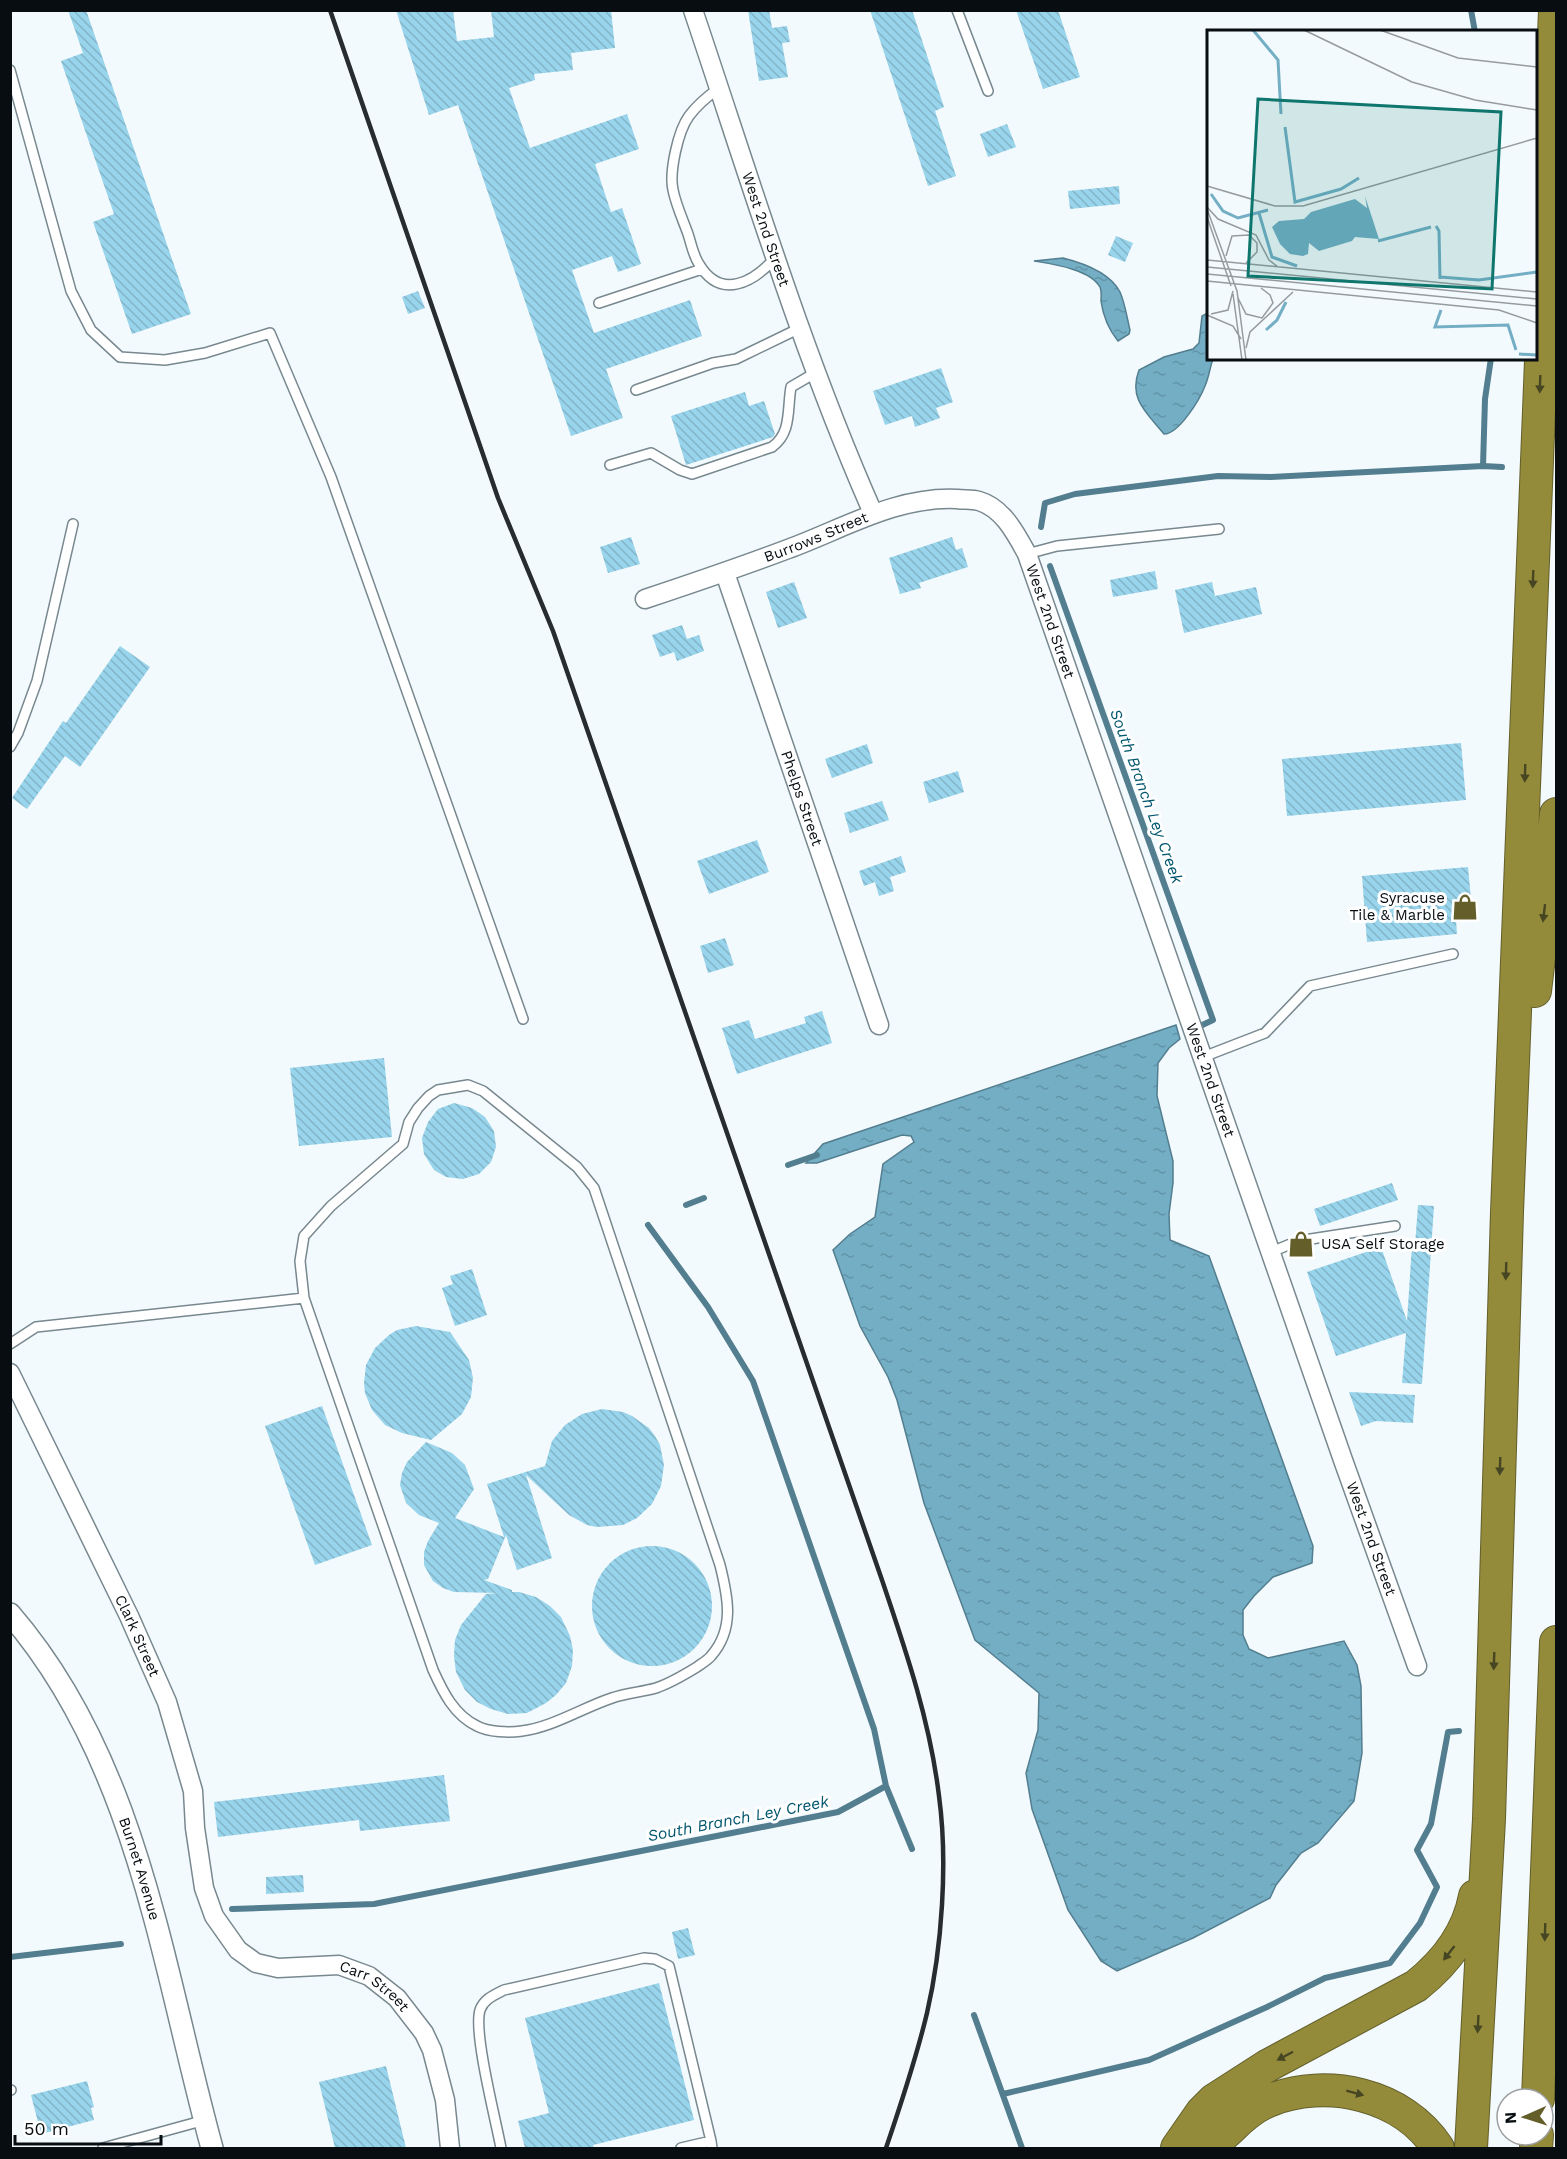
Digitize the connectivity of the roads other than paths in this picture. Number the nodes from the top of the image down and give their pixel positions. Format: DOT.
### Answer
graph roads {
  1 [pos="693,10"];
  2 [pos="957,10"];
  3 [pos="1555,10"];
  4 [pos="10,70"];
  5 [pos="719,88"];
  6 [pos="988,91"];
  7 [pos="776,257"];
  8 [pos="702,268"];
  9 [pos="599,303"];
  10 [pos="800,328"];
  11 [pos="815,374"];
  12 [pos="636,390"];
  13 [pos="610,465"];
  14 [pos="988,504"];
  15 [pos="873,513"];
  16 [pos="74,524"];
  17 [pos="1219,529"];
  18 [pos="1027,554"];
  19 [pos="725,573"];
  20 [pos="645,599"];
  21 [pos="10,747"];
  22 [pos="1557,814"];
  23 [pos="1453,954"];
  24 [pos="523,1019"];
  25 [pos="879,1024"];
  26 [pos="1203,1057"];
  27 [pos="1507,1212"];
  28 [pos="1395,1226"];
  29 [pos="1271,1252"];
  30 [pos="304,1298"];
  31 [pos="10,1344"];
  32 [pos="10,1373"];
  33 [pos="10,1614"];
  34 [pos="1557,1642"];
  35 [pos="1417,1666"];
  36 [pos="1489,1819"];
  37 [pos="214,1916"];
  38 [pos="1538,2087"];
  39 [pos="205,2120"];
  40 [pos="712,2144"];
  41 [pos="103,2148"];
  42 [pos="212,2148"];
  43 [pos="450,2148"];
  44 [pos="501,2148"];
  45 [pos="681,2148"];
  46 [pos="1177,2148"];
  47 [pos="1212,2148"];
  48 [pos="1438,2148"];
  49 [pos="1471,2148"];
  1 -- 5 [label="street, West 2nd Street"];
  2 -- 6 [label="lane"];
  3 -- 27 [label="highway, one-way"];
  4 -- 24 [label="lane"];
  5 -- 7 [label="street, West 2nd Street"];
  5 -- 8 [label="lane"];
  7 -- 8 [label="lane"];
  7 -- 10 [label="street, West 2nd Street"];
  8 -- 9 [label="lane"];
  10 -- 11 [label="street, West 2nd Street"];
  10 -- 12 [label="lane"];
  11 -- 13 [label="lane"];
  11 -- 15 [label="street, West 2nd Street"];
  14 -- 15 [label="street, Burrows Street"];
  14 -- 18 [label="street, West 2nd Street"];
  15 -- 19 [label="street, Burrows Street"];
  16 -- 21 [label="lane"];
  17 -- 18 [label="lane"];
  18 -- 26 [label="street, West 2nd Street"];
  19 -- 20 [label="street, Burrows Street"];
  19 -- 25 [label="street, Phelps Street"];
  22 -- 27 [label="highway, one-way"];
  23 -- 26 [label="lane"];
  26 -- 29 [label="street, West 2nd Street"];
  27 -- 36 [label="highway, one-way"];
  28 -- 29 [label="lane"];
  29 -- 35 [label="street, West 2nd Street"];
  30 -- 30 [label="lane"];
  30 -- 31 [label="lane"];
  32 -- 37 [label="street, Clark Street"];
  33 -- 39 [label="street, Burnet Avenue"];
  34 -- 38 [label="highway, one-way"];
  36 -- 46 [label="highway, one-way"];
  36 -- 49 [label="highway, one-way"];
  37 -- 43 [label="street, Carr Street"];
  39 -- 41 [label="lane"];
  39 -- 42 [label="street, Burnet Avenue"];
  40 -- 44 [label="lane"];
  40 -- 45 [label="lane"];
  47 -- 48 [label="highway, one-way"];
}
